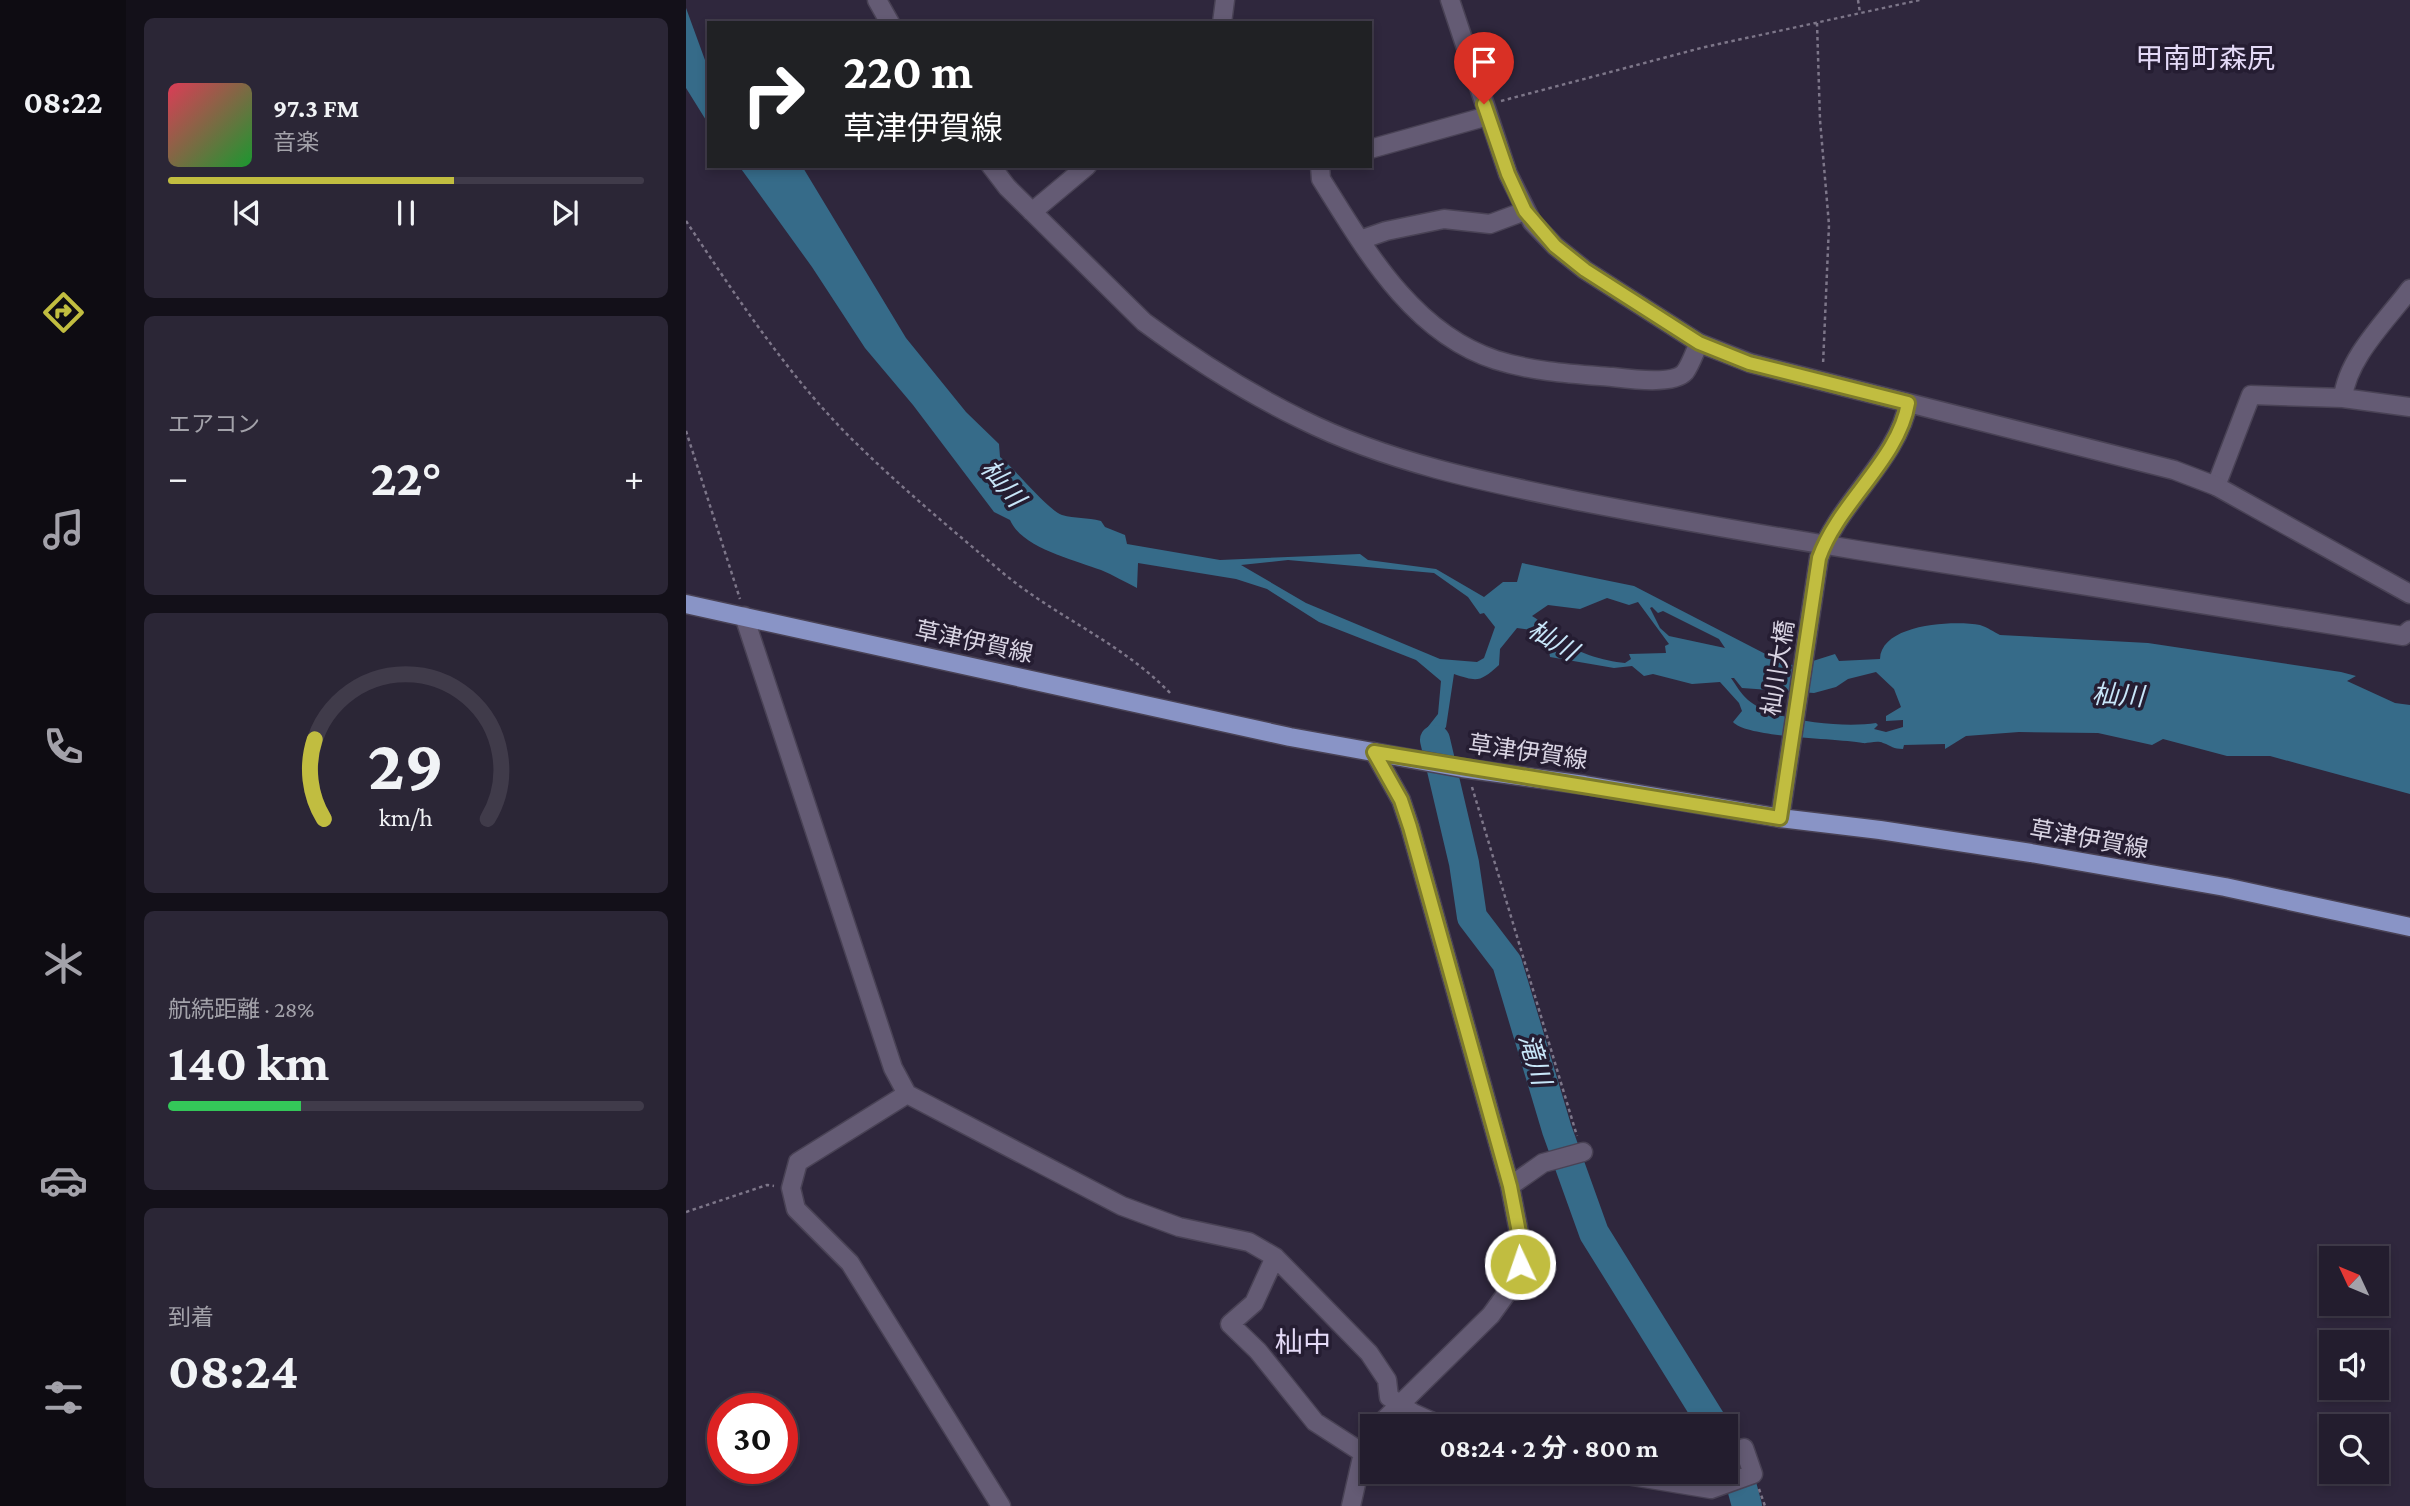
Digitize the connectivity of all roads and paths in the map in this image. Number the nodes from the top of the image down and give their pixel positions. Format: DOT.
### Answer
graph roads {
  1 [pos="877,0"];
  2 [pos="1450,0"];
  3 [pos="1858,0"];
  4 [pos="1920,0"];
  5 [pos="1230,1"];
  6 [pos="1860,13"];
  7 [pos="889,21"];
  8 [pos="1223,21"];
  9 [pos="1817,23"];
  10 [pos="1486,110"];
  11 [pos="1372,148"];
  12 [pos="993,168"];
  13 [pos="1085,168"];
  14 [pos="1321,168"];
  15 [pos="1525,211"];
  16 [pos="1032,212"];
  17 [pos="686,221"];
  18 [pos="1360,240"];
  19 [pos="2410,289"];
  20 [pos="1699,343"];
  21 [pos="1822,382"];
  22 [pos="2343,398"];
  23 [pos="1908,403"];
  24 [pos="2410,407"];
  25 [pos="686,431"];
  26 [pos="2216,485"];
  27 [pos="1821,551"];
  28 [pos="2410,594"];
  29 [pos="686,604"];
  30 [pos="744,616"];
  31 [pos="2410,630"];
  32 [pos="1178,700"];
  33 [pos="1374,752"];
  34 [pos="1466,769"];
  35 [pos="1780,818"];
  36 [pos="2410,927"];
  37 [pos="907,1094"];
  38 [pos="1579,1153"];
  39 [pos="1510,1186"];
  40 [pos="791,1188"];
  41 [pos="686,1212"];
  42 [pos="1275,1257"];
  43 [pos="1398,1405"];
  44 [pos="1389,1414"];
  45 [pos="1417,1414"];
  46 [pos="1744,1448"];
  47 [pos="1360,1451"];
  48 [pos="1360,1465"];
  49 [pos="1738,1480"];
  50 [pos="1690,1484"];
  51 [pos="1728,1484"];
  52 [pos="1001,1506"];
  53 [pos="1350,1506"];
  1 -- 7 [label="street"];
  2 -- 10 [label="street"];
  3 -- 6 [label="path"];
  4 -- 6 [label="path"];
  5 -- 8 [label="street"];
  6 -- 9 [label="path"];
  9 -- 10 [label="path"];
  9 -- 21 [label="path"];
  10 -- 11 [label="street"];
  10 -- 15 [label="street"];
  12 -- 16 [label="street"];
  13 -- 16 [label="street"];
  14 -- 18 [label="street"];
  15 -- 18 [label="street"];
  15 -- 20 [label="street"];
  16 -- 27 [label="street"];
  17 -- 32 [label="path"];
  18 -- 20 [label="street"];
  19 -- 22 [label="street"];
  20 -- 21 [label="street"];
  21 -- 23 [label="street"];
  22 -- 24 [label="street"];
  22 -- 26 [label="street"];
  23 -- 26 [label="street"];
  23 -- 27 [label="street"];
  25 -- 30 [label="path"];
  26 -- 28 [label="street"];
  27 -- 31 [label="street"];
  27 -- 35 [label="street, 杣川大橋"];
  29 -- 30 [label="main road, 草津伊賀線"];
  30 -- 33 [label="main road, 草津伊賀線"];
  30 -- 37 [label="street"];
  33 -- 34 [label="main road, 草津伊賀線"];
  33 -- 39 [label="street"];
  34 -- 35 [label="main road, 草津伊賀線"];
  34 -- 38 [label="path"];
  35 -- 36 [label="main road, 草津伊賀線"];
  37 -- 40 [label="street"];
  37 -- 42 [label="street"];
  38 -- 39 [label="street"];
  39 -- 43 [label="street"];
  40 -- 41 [label="path"];
  40 -- 52 [label="street"];
  42 -- 43 [label="street"];
  42 -- 47 [label="street"];
  43 -- 44 [label="street"];
  43 -- 45 [label="street"];
  46 -- 49 [label="street"];
  48 -- 53 [label="street"];
  50 -- 51 [label="street"];
}
